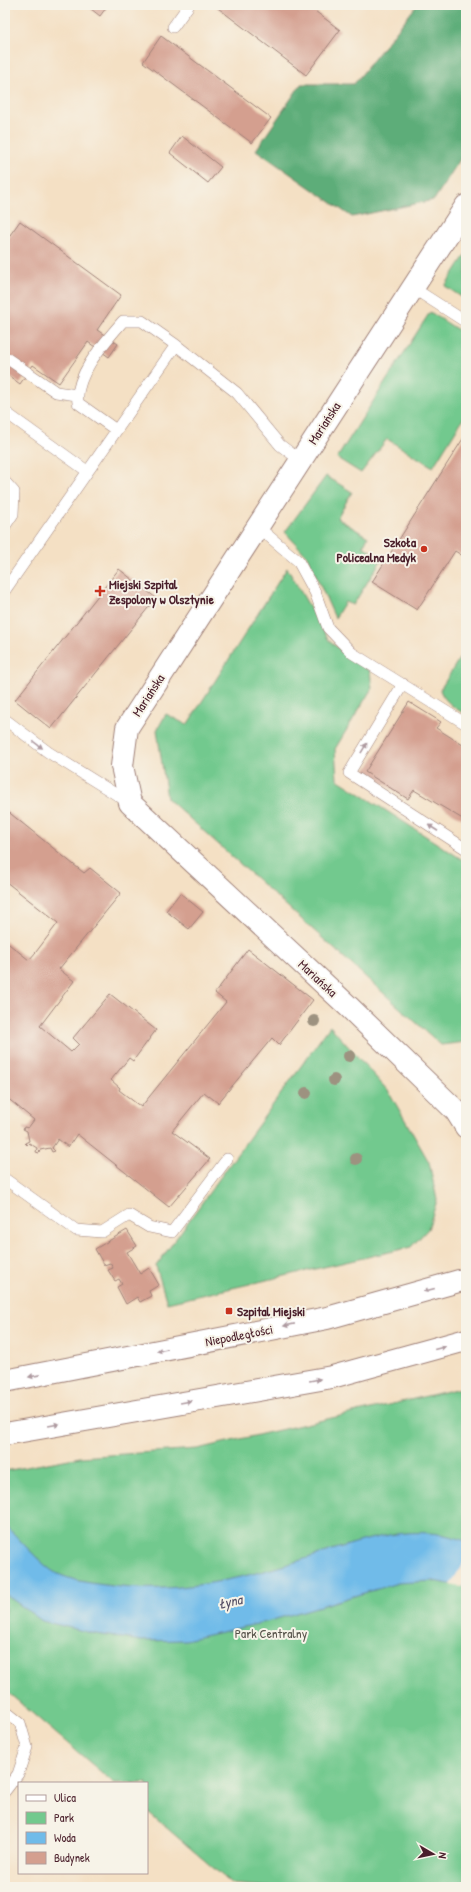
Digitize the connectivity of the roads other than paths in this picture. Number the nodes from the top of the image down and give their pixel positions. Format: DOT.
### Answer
graph roads {
  1 [pos="189,5"];
  2 [pos="173,27"];
  3 [pos="466,206"];
  4 [pos="413,288"];
  5 [pos="466,322"];
  6 [pos="176,345"];
  7 [pos="5,357"];
  8 [pos="76,395"];
  9 [pos="5,412"];
  10 [pos="116,430"];
  11 [pos="300,460"];
  12 [pos="87,471"];
  13 [pos="5,482"];
  14 [pos="5,526"];
  15 [pos="258,527"];
  16 [pos="5,590"];
  17 [pos="403,684"];
  18 [pos="6,722"];
  19 [pos="466,724"];
  20 [pos="130,803"];
  21 [pos="466,849"];
  22 [pos="463,1114"];
  23 [pos="227,1159"];
  24 [pos="5,1179"];
  25 [pos="466,1278"];
  26 [pos="466,1340"];
  27 [pos="8,1381"];
  28 [pos="10,1433"];
  29 [pos="5,1710"];
  30 [pos="5,1791"];
  1 -- 2 [label="lane"];
  3 -- 4 [label="street, Mariańska"];
  4 -- 5 [label="lane"];
  4 -- 11 [label="street, Mariańska"];
  6 -- 8 [label="lane"];
  6 -- 10 [label="lane"];
  6 -- 11 [label="lane"];
  7 -- 8 [label="lane"];
  8 -- 10 [label="lane"];
  9 -- 12 [label="lane"];
  10 -- 12 [label="lane"];
  11 -- 15 [label="street, Mariańska"];
  12 -- 16 [label="lane"];
  13 -- 14 [label="lane"];
  15 -- 17 [label="lane"];
  15 -- 20 [label="street, Mariańska"];
  17 -- 19 [label="lane"];
  21 -- 17 [label="lane, one-way"];
  18 -- 20 [label="lane, one-way"];
  20 -- 22 [label="street, Mariańska"];
  23 -- 24 [label="lane"];
  25 -- 27 [label="street, Niepodległości, one-way"];
  28 -- 26 [label="street, one-way"];
  29 -- 30 [label="lane"];
}
